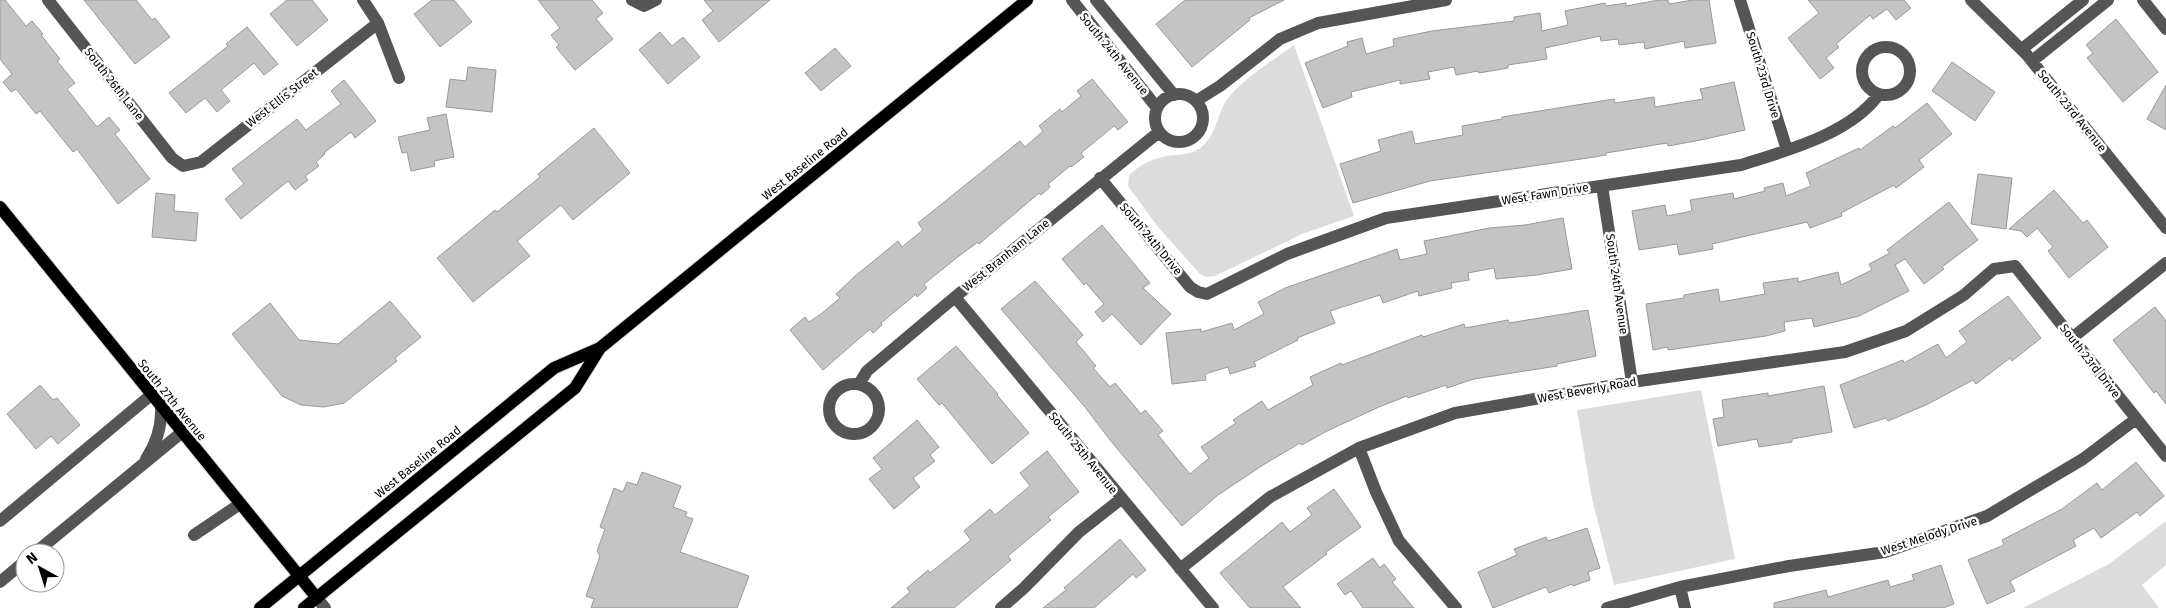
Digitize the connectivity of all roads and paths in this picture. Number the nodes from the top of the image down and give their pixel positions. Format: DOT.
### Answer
graph roads {
  1 [pos="48,0"];
  2 [pos="363,0"];
  3 [pos="632,0"];
  4 [pos="1027,0"];
  5 [pos="1072,0"];
  6 [pos="1096,0"];
  7 [pos="1446,0"];
  8 [pos="1740,0"];
  9 [pos="1971,0"];
  10 [pos="2108,0"];
  11 [pos="2143,0"];
  12 [pos="1429,1"];
  13 [pos="650,3"];
  14 [pos="2078,4"];
  15 [pos="1376,6"];
  16 [pos="2083,20"];
  17 [pos="378,23"];
  18 [pos="2166,29"];
  19 [pos="2022,49"];
  20 [pos="2032,61"];
  21 [pos="399,78"];
  22 [pos="1879,94"];
  23 [pos="1174,95"];
  24 [pos="1196,101"];
  25 [pos="1157,108"];
  26 [pos="1159,132"];
  27 [pos="1787,150"];
  28 [pos="183,166"];
  29 [pos="1100,178"];
  30 [pos="1602,186"];
  31 [pos="0,207"];
  32 [pos="2166,228"];
  33 [pos="2166,263"];
  34 [pos="2015,266"];
  35 [pos="1207,294"];
  36 [pos="955,297"];
  37 [pos="2072,338"];
  38 [pos="600,348"];
  39 [pos="1632,382"];
  40 [pos="859,384"];
  41 [pos="151,395"];
  42 [pos="161,407"];
  43 [pos="2136,418"];
  44 [pos="182,433"];
  45 [pos="1359,448"];
  46 [pos="2166,456"];
  47 [pos="142,465"];
  48 [pos="1122,499"];
  49 [pos="240,504"];
  50 [pos="0,521"];
  51 [pos="194,535"];
  52 [pos="47,543"];
  53 [pos="15,569"];
  54 [pos="1180,569"];
  55 [pos="299,576"];
  56 [pos="0,582"];
  57 [pos="1680,587"];
  58 [pos="321,603"];
  59 [pos="260,608"];
  60 [pos="304,608"];
  61 [pos="1001,608"];
  62 [pos="1212,608"];
  63 [pos="1456,608"];
  64 [pos="1607,608"];
  65 [pos="1685,608"];
  1 -- 28 [label="street, South 26th Lane"];
  2 -- 17 [label="street"];
  3 -- 13 [label="street"];
  4 -- 38 [label="main road, West Baseline Road"];
  5 -- 25 [label="street, South 24th Avenue"];
  6 -- 23 [label="street, South 24th Avenue"];
  7 -- 12 [label="street"];
  8 -- 27 [label="street, South 23rd Drive"];
  9 -- 19 [label="street, South 23rd Avenue"];
  10 -- 16 [label="street"];
  11 -- 18 [label="street"];
  12 -- 15 [label="street"];
  14 -- 16 [label="street"];
  14 -- 19 [label="street"];
  15 -- 24 [label="street"];
  16 -- 20 [label="street"];
  17 -- 21 [label="street"];
  17 -- 28 [label="street, West Ellis Street"];
  19 -- 20 [label="street, South 23rd Avenue"];
  20 -- 32 [label="street, South 23rd Avenue"];
  22 -- 27 [label="street, West Fawn Drive"];
  23 -- 24 [label="street"];
  23 -- 25 [label="street"];
  24 -- 26 [label="street"];
  25 -- 26 [label="street"];
  26 -- 29 [label="street, West Branham Lane"];
  27 -- 30 [label="street, West Fawn Drive"];
  29 -- 35 [label="street, South 24th Drive"];
  29 -- 36 [label="street, West Branham Lane"];
  30 -- 35 [label="street, West Fawn Drive"];
  30 -- 39 [label="street, South 24th Avenue"];
  31 -- 41 [label="main road, South 27th Avenue"];
  33 -- 37 [label="street"];
  34 -- 37 [label="street, South 23rd Drive"];
  34 -- 39 [label="street, West Beverly Road"];
  36 -- 40 [label="street, West Branham Lane"];
  36 -- 48 [label="street, South 25th Avenue"];
  37 -- 43 [label="street, South 23rd Drive"];
  38 -- 55 [label="main road, West Baseline Road"];
  38 -- 58 [label="main road, West Baseline Road"];
  39 -- 45 [label="street, West Beverly Road"];
  40 -- 40 [label="street"];
  41 -- 42 [label="main road, South 27th Avenue"];
  41 -- 50 [label="street"];
  42 -- 44 [label="main road, South 27th Avenue"];
  42 -- 47 [label="street"];
  43 -- 46 [label="street, South 23rd Drive"];
  43 -- 57 [label="street, West Melody Drive"];
  44 -- 47 [label="street"];
  44 -- 49 [label="main road, South 27th Avenue"];
  45 -- 54 [label="street, West Beverly Road"];
  45 -- 63 [label="street"];
  47 -- 52 [label="street"];
  48 -- 54 [label="street, South 25th Avenue"];
  48 -- 61 [label="street"];
  49 -- 51 [label="street"];
  49 -- 55 [label="main road, South 27th Avenue"];
  53 -- 56 [label="street"];
  54 -- 62 [label="street, South 25th Avenue"];
  55 -- 58 [label="main road, South 27th Avenue"];
  55 -- 59 [label="main road, West Baseline Road"];
  57 -- 64 [label="street, West Melody Drive"];
  57 -- 65 [label="street"];
  58 -- 60 [label="main road, West Baseline Road"];
}
